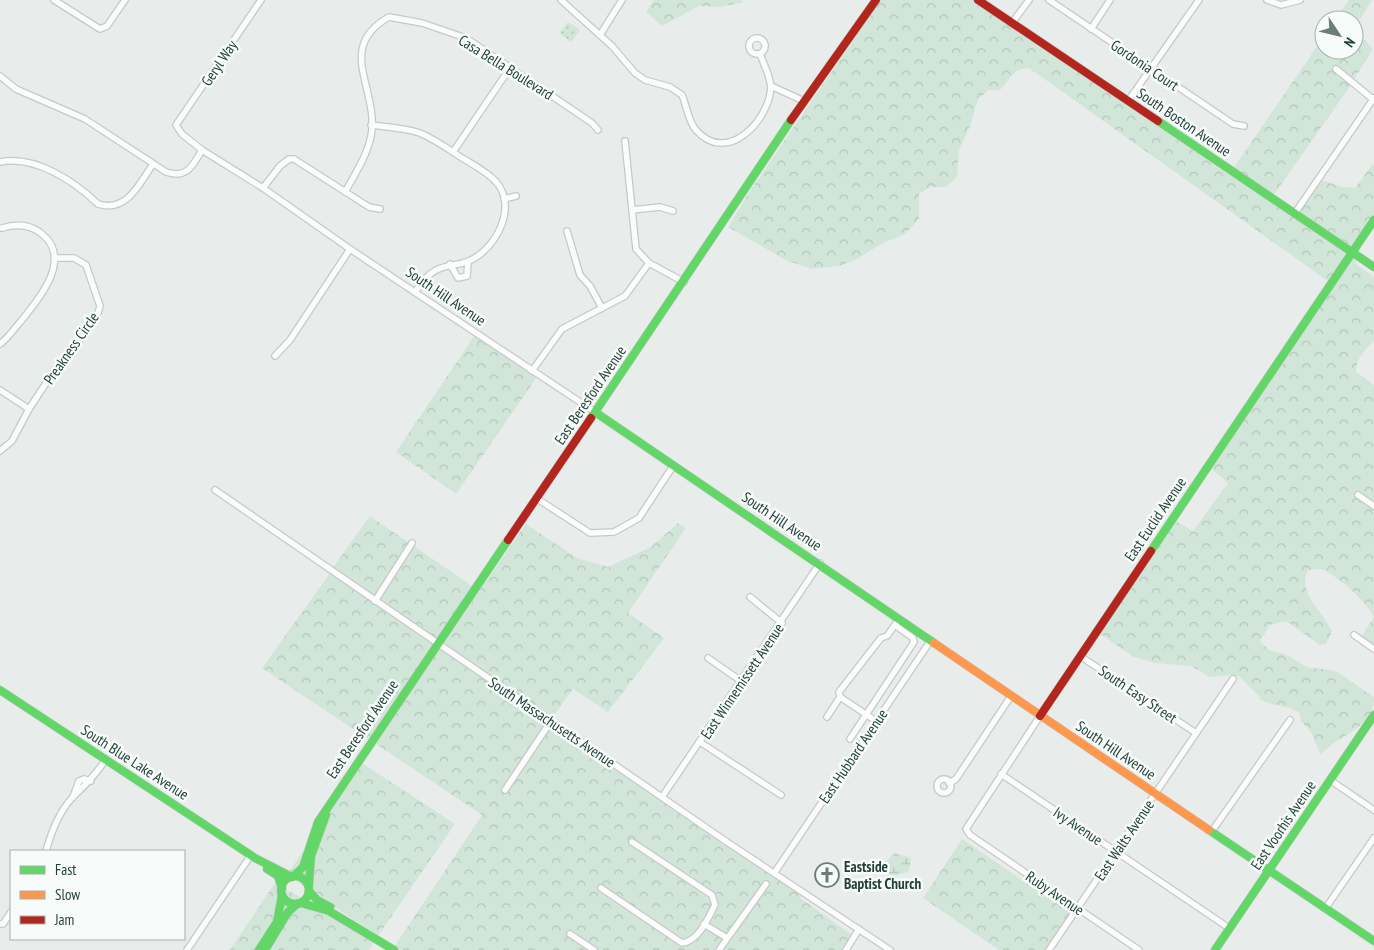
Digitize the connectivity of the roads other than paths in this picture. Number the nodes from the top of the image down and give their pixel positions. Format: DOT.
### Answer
graph roads {
  1 [pos="54,0"];
  2 [pos="125,0"];
  3 [pos="261,0"];
  4 [pos="561,0"];
  5 [pos="622,0"];
  6 [pos="876,0"];
  7 [pos="978,0"];
  8 [pos="1029,0"];
  9 [pos="1049,0"];
  10 [pos="1110,0"];
  11 [pos="1199,0"];
  12 [pos="1267,0"];
  13 [pos="1300,0"];
  14 [pos="1012,23"];
  15 [pos="1091,29"];
  16 [pos="600,35"];
  17 [pos="760,54"];
  18 [pos="510,68"];
  19 [pos="1150,69"];
  20 [pos="1336,69"];
  21 [pos="1,79"];
  22 [pos="771,86"];
  23 [pos="1374,99"];
  24 [pos="804,101"];
  25 [pos="1128,101"];
  26 [pos="176,125"];
  27 [pos="371,125"];
  28 [pos="1244,126"];
  29 [pos="598,130"];
  30 [pos="626,141"];
  31 [pos="202,150"];
  32 [pos="453,152"];
  33 [pos="0,162"];
  34 [pos="153,164"];
  35 [pos="264,188"];
  36 [pos="345,192"];
  37 [pos="516,196"];
  38 [pos="504,199"];
  39 [pos="380,209"];
  40 [pos="632,210"];
  41 [pos="673,211"];
  42 [pos="1294,213"];
  43 [pos="1374,220"];
  44 [pos="2,228"];
  45 [pos="567,231"];
  46 [pos="350,249"];
  47 [pos="1352,252"];
  48 [pos="56,258"];
  49 [pos="468,262"];
  50 [pos="649,263"];
  51 [pos="450,264"];
  52 [pos="1374,267"];
  53 [pos="684,282"];
  54 [pos="416,291"];
  55 [pos="602,308"];
  56 [pos="0,344"];
  57 [pos="276,356"];
  58 [pos="532,371"];
  59 [pos="0,390"];
  60 [pos="29,409"];
  61 [pos="595,412"];
  62 [pos="0,451"];
  63 [pos="673,466"];
  64 [pos="216,490"];
  65 [pos="1358,495"];
  66 [pos="536,498"];
  67 [pos="1374,506"];
  68 [pos="412,544"];
  69 [pos="820,563"];
  70 [pos="750,598"];
  71 [pos="375,601"];
  72 [pos="782,622"];
  73 [pos="897,622"];
  74 [pos="1354,635"];
  75 [pos="931,640"];
  76 [pos="436,643"];
  77 [pos="1374,649"];
  78 [pos="1080,656"];
  79 [pos="708,658"];
  80 [pos="1233,680"];
  81 [pos="741,681"];
  82 [pos="0,690"];
  83 [pos="1011,696"];
  84 [pos="840,697"];
  85 [pos="866,715"];
  86 [pos="1374,715"];
  87 [pos="1040,716"];
  88 [pos="827,717"];
  89 [pos="1290,720"];
  90 [pos="551,721"];
  91 [pos="876,721"];
  92 [pos="1196,733"];
  93 [pos="850,739"];
  94 [pos="700,742"];
  95 [pos="106,759"];
  96 [pos="1001,774"];
  97 [pos="1330,780"];
  98 [pos="949,783"];
  99 [pos="505,790"];
  100 [pos="1156,793"];
  101 [pos="781,795"];
  102 [pos="662,797"];
  103 [pos="329,806"];
  104 [pos="1374,810"];
  105 [pos="1212,831"];
  106 [pos="970,835"];
  107 [pos="1374,838"];
  108 [pos="632,842"];
  109 [pos="46,850"];
  110 [pos="1117,852"];
  111 [pos="253,856"];
  112 [pos="1269,869"];
  113 [pos="775,872"];
  114 [pos="293,877"];
  115 [pos="766,884"];
  116 [pos="309,888"];
  117 [pos="601,888"];
  118 [pos="282,891"];
  119 [pos="299,904"];
  120 [pos="1077,908"];
  121 [pos="1325,909"];
  122 [pos="10,914"];
  123 [pos="349,921"];
  124 [pos="0,924"];
  125 [pos="704,924"];
  126 [pos="1229,928"];
  127 [pos="859,929"];
  128 [pos="570,934"];
  129 [pos="727,938"];
  130 [pos="1374,941"];
  131 [pos="187,950"];
  132 [pos="259,950"];
  133 [pos="265,950"];
  134 [pos="394,950"];
  135 [pos="594,950"];
  136 [pos="719,950"];
  137 [pos="846,950"];
  138 [pos="890,950"];
  139 [pos="1049,950"];
  140 [pos="1139,950"];
  141 [pos="1214,950"];
  1 -- 2 [label="street"];
  3 -- 26 [label="street, Geryl Way"];
  4 -- 16 [label="street"];
  5 -- 16 [label="street"];
  6 -- 24 [label="street, East Beresford Avenue"];
  7 -- 14 [label="street, South Boston Avenue"];
  8 -- 14 [label="street"];
  9 -- 15 [label="street, Gordonia Court"];
  10 -- 15 [label="street"];
  11 -- 19 [label="street"];
  12 -- 13 [label="street"];
  14 -- 25 [label="street, South Boston Avenue"];
  15 -- 19 [label="street, Gordonia Court"];
  16 -- 22 [label="street"];
  17 -- 22 [label="street"];
  18 -- 27 [label="street, Casa Bella Boulevard"];
  18 -- 29 [label="street, Casa Bella Boulevard"];
  18 -- 32 [label="street"];
  19 -- 25 [label="street"];
  19 -- 28 [label="street, Gordonia Court"];
  20 -- 23 [label="street"];
  21 -- 34 [label="street"];
  22 -- 24 [label="street"];
  23 -- 42 [label="street"];
  24 -- 53 [label="street, East Beresford Avenue"];
  25 -- 42 [label="street, South Boston Avenue"];
  26 -- 31 [label="street, South Hill Avenue"];
  27 -- 32 [label="street"];
  27 -- 36 [label="street, Casa Bella Boulevard"];
  30 -- 40 [label="street"];
  31 -- 34 [label="street"];
  31 -- 35 [label="street, South Hill Avenue"];
  32 -- 38 [label="street"];
  33 -- 34 [label="street"];
  35 -- 36 [label="street"];
  35 -- 46 [label="street, South Hill Avenue"];
  36 -- 39 [label="street"];
  37 -- 38 [label="street"];
  38 -- 49 [label="street"];
  40 -- 41 [label="street"];
  40 -- 50 [label="street"];
  42 -- 47 [label="street, South Boston Avenue"];
  43 -- 47 [label="street, East Euclid Avenue"];
  44 -- 48 [label="street"];
  45 -- 55 [label="street"];
  46 -- 54 [label="street, South Hill Avenue"];
  46 -- 57 [label="street"];
  47 -- 52 [label="street, South Boston Avenue"];
  47 -- 78 [label="street, East Euclid Avenue"];
  48 -- 56 [label="street"];
  48 -- 60 [label="street, Preakness Circle"];
  49 -- 51 [label="street"];
  49 -- 51 [label="street"];
  50 -- 53 [label="street"];
  50 -- 55 [label="street"];
  51 -- 54 [label="street"];
  53 -- 61 [label="street, East Beresford Avenue"];
  54 -- 58 [label="street, South Hill Avenue"];
  55 -- 58 [label="street"];
  58 -- 61 [label="street, South Hill Avenue"];
  59 -- 60 [label="street"];
  60 -- 62 [label="street, Preakness Circle"];
  61 -- 63 [label="street, South Hill Avenue"];
  61 -- 66 [label="street, East Beresford Avenue"];
  63 -- 66 [label="street"];
  63 -- 69 [label="street, South Hill Avenue"];
  64 -- 71 [label="street, South Massachusetts Avenue"];
  65 -- 67 [label="street"];
  66 -- 76 [label="street, East Beresford Avenue"];
  68 -- 71 [label="street"];
  69 -- 72 [label="street, East Winnemissett Avenue"];
  69 -- 73 [label="street, South Hill Avenue"];
  70 -- 72 [label="street"];
  71 -- 76 [label="street, South Massachusetts Avenue"];
  72 -- 81 [label="street, East Winnemissett Avenue"];
  73 -- 75 [label="street, South Hill Avenue"];
  73 -- 84 [label="street"];
  73 -- 85 [label="street"];
  74 -- 77 [label="street"];
  75 -- 83 [label="street, South Hill Avenue"];
  75 -- 91 [label="street, East Hubbard Avenue"];
  76 -- 90 [label="street, South Massachusetts Avenue"];
  76 -- 103 [label="street, East Beresford Avenue"];
  78 -- 87 [label="street, East Euclid Avenue"];
  78 -- 92 [label="street, South Easy Street"];
  79 -- 81 [label="street"];
  80 -- 92 [label="street, East Walts Avenue"];
  81 -- 94 [label="street, East Winnemissett Avenue"];
  82 -- 95 [label="street, South Blue Lake Avenue"];
  83 -- 87 [label="street, South Hill Avenue"];
  83 -- 98 [label="street"];
  84 -- 85 [label="street"];
  84 -- 88 [label="street"];
  85 -- 91 [label="street"];
  85 -- 93 [label="street"];
  86 -- 97 [label="street, East Voorhis Avenue"];
  87 -- 96 [label="street, East Euclid Avenue"];
  87 -- 100 [label="street, South Hill Avenue"];
  89 -- 105 [label="street"];
  90 -- 99 [label="street"];
  90 -- 102 [label="street, South Massachusetts Avenue"];
  91 -- 113 [label="street, East Hubbard Avenue"];
  92 -- 100 [label="street, East Walts Avenue"];
  94 -- 101 [label="street"];
  94 -- 102 [label="street, East Winnemissett Avenue"];
  95 -- 109 [label="street"];
  95 -- 111 [label="street, South Blue Lake Avenue"];
  96 -- 106 [label="street, East Euclid Avenue"];
  96 -- 110 [label="street, Ivy Avenue"];
  97 -- 104 [label="street"];
  97 -- 112 [label="street, East Voorhis Avenue"];
  100 -- 105 [label="street, South Hill Avenue"];
  100 -- 110 [label="street, East Walts Avenue"];
  102 -- 113 [label="street, South Massachusetts Avenue"];
  103 -- 114 [label="street, East Beresford Avenue"];
  103 -- 116 [label="street, East Beresford Avenue"];
  105 -- 112 [label="street, South Hill Avenue"];
  106 -- 120 [label="street, Ruby Avenue"];
  107 -- 121 [label="street"];
  108 -- 125 [label="street"];
  110 -- 120 [label="street, East Walts Avenue"];
  110 -- 126 [label="street, Ivy Avenue"];
  111 -- 114 [label="street, South Blue Lake Avenue"];
  111 -- 118 [label="street, South Blue Lake Avenue"];
  111 -- 131 [label="street"];
  112 -- 121 [label="street, South Hill Avenue"];
  112 -- 126 [label="street, East Voorhis Avenue"];
  113 -- 127 [label="street, South Massachusetts Avenue"];
  114 -- 116 [label="street"];
  114 -- 118 [label="street"];
  115 -- 129 [label="street"];
  116 -- 119 [label="street"];
  116 -- 123 [label="street"];
  117 -- 125 [label="street"];
  118 -- 119 [label="street"];
  118 -- 132 [label="street"];
  119 -- 123 [label="street"];
  119 -- 133 [label="street"];
  120 -- 139 [label="street, East Walts Avenue"];
  120 -- 140 [label="street, Ruby Avenue"];
  121 -- 130 [label="street, South Hill Avenue"];
  122 -- 124 [label="street"];
  123 -- 134 [label="street"];
  125 -- 129 [label="street"];
  126 -- 141 [label="street, East Voorhis Avenue"];
  127 -- 137 [label="street"];
  127 -- 138 [label="street, South Massachusetts Avenue"];
  128 -- 135 [label="street"];
  129 -- 136 [label="street"];
}
